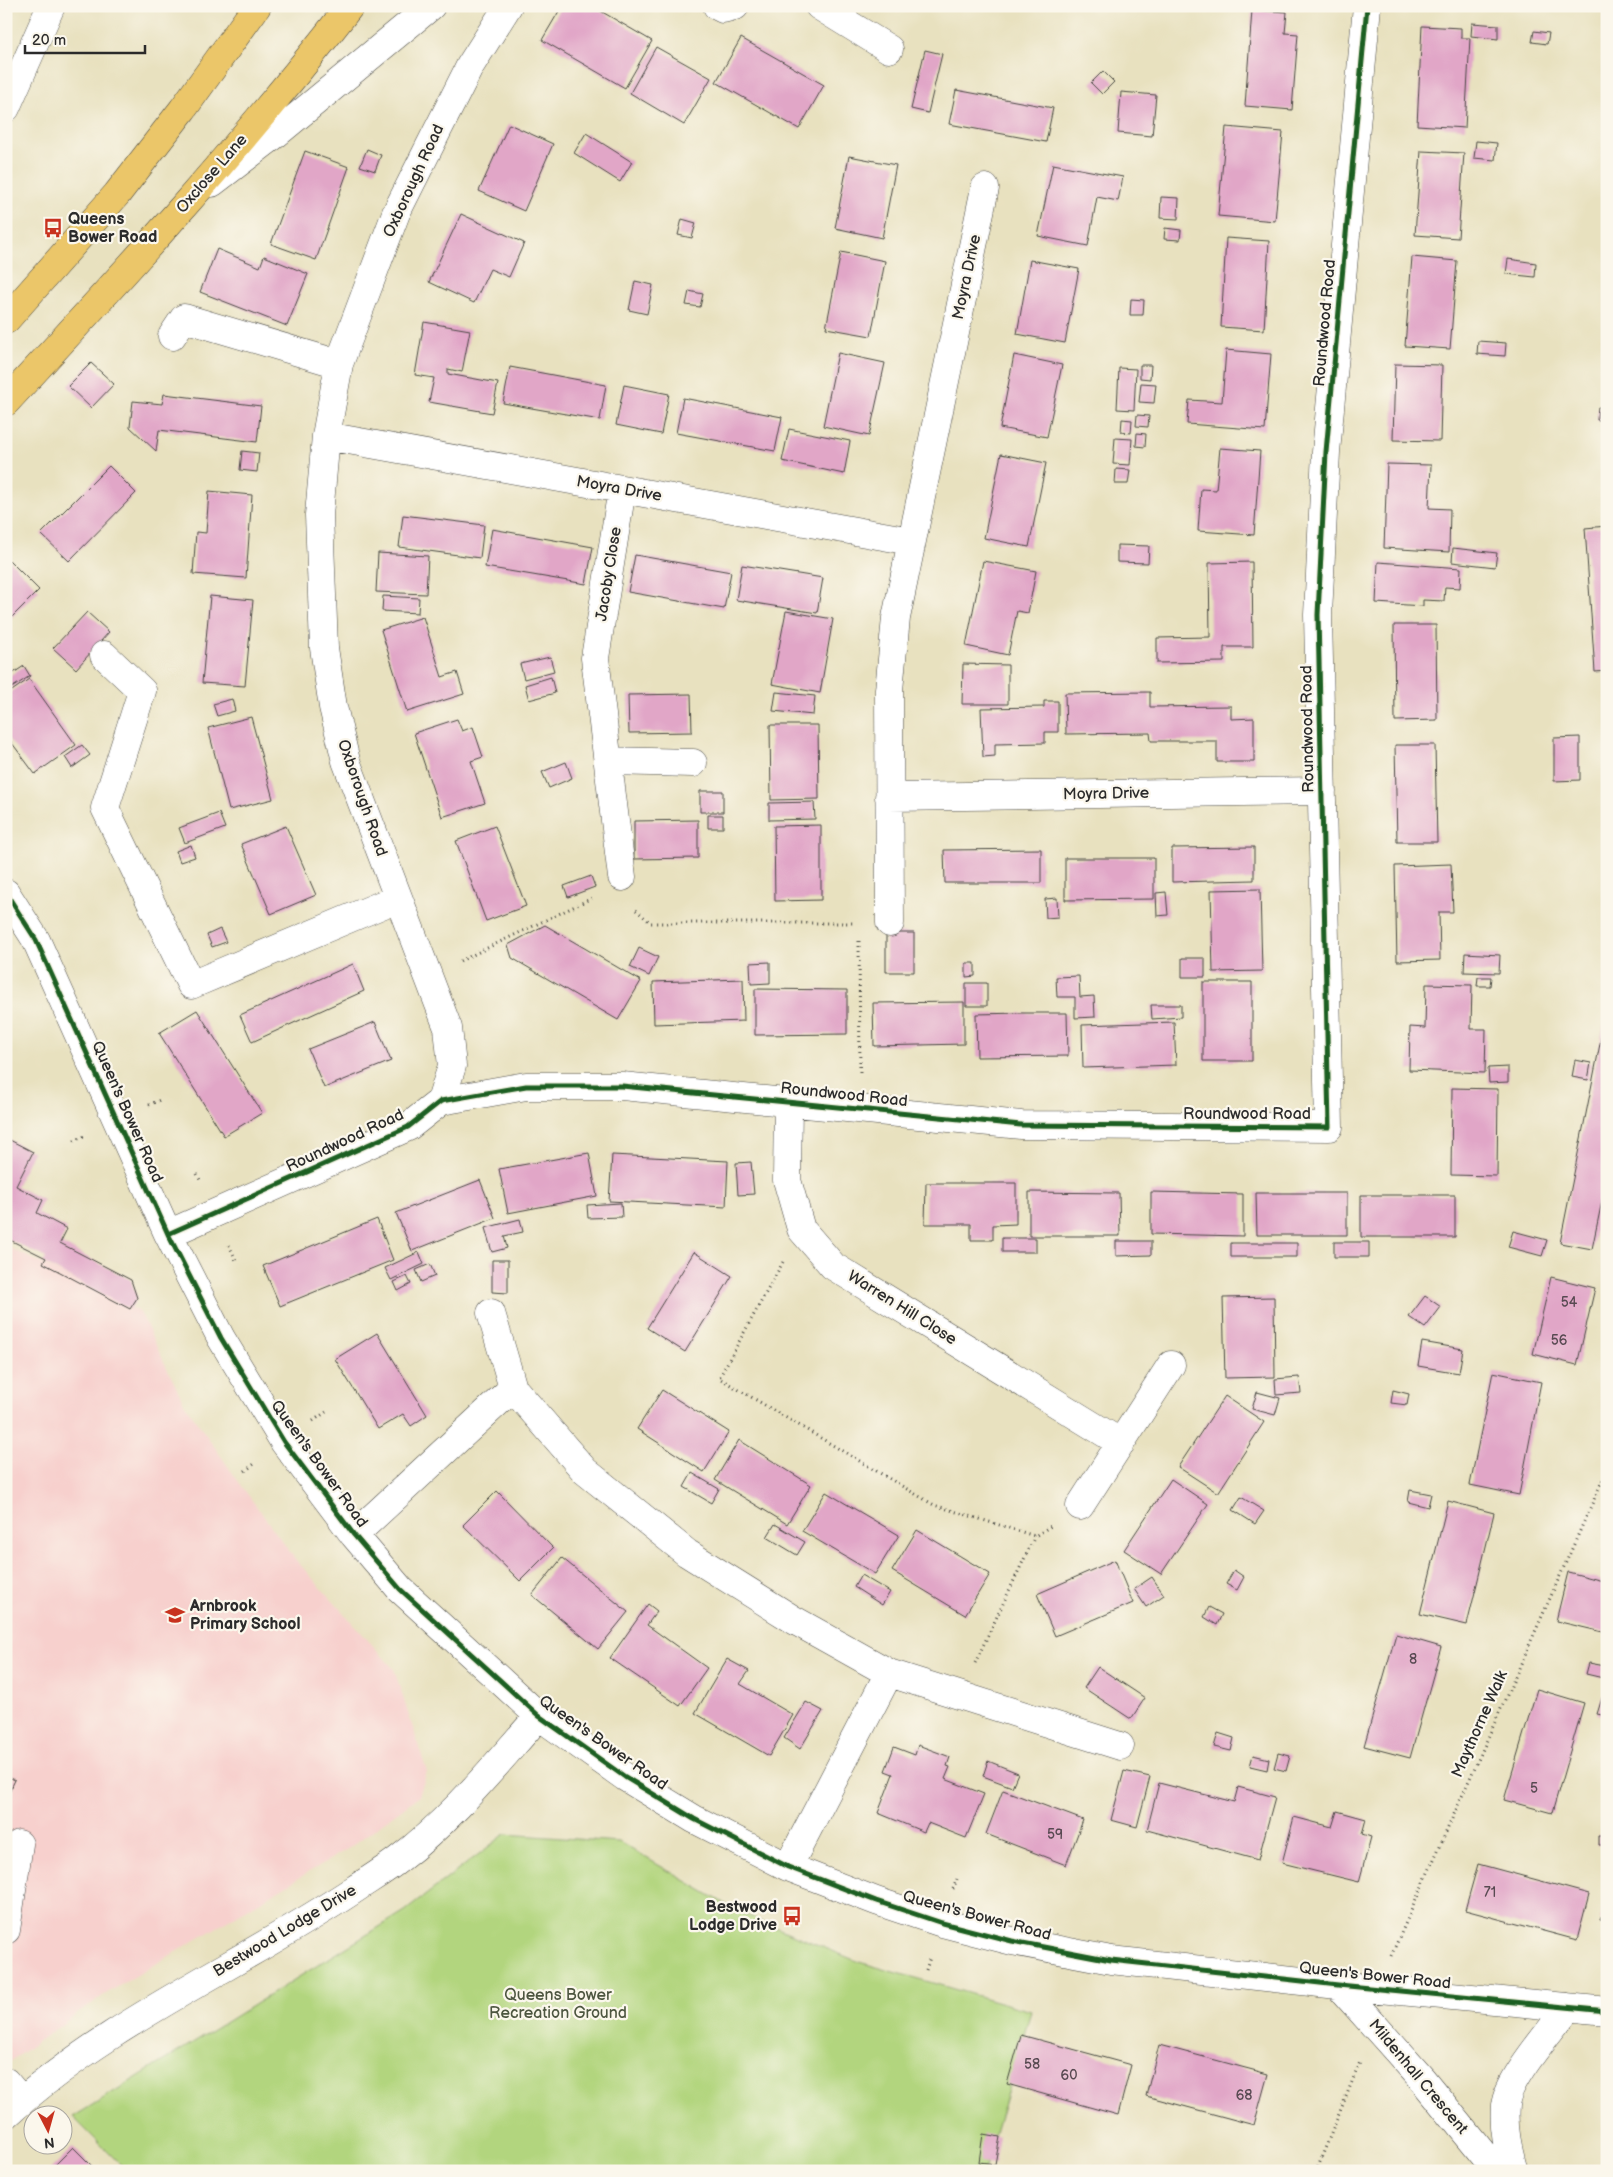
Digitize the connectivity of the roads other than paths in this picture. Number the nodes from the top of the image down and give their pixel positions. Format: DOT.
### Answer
graph roads {
  1 [pos="51,6"];
  2 [pos="257,6"];
  3 [pos="350,6"];
  4 [pos="431,6"];
  5 [pos="508,6"];
  6 [pos="717,6"];
  7 [pos="735,6"];
  8 [pos="819,6"];
  9 [pos="1367,6"];
  10 [pos="889,49"];
  11 [pos="6,108"];
  12 [pos="986,188"];
  13 [pos="191,199"];
  14 [pos="6,320"];
  15 [pos="172,336"];
  16 [pos="339,364"];
  17 [pos="6,402"];
  18 [pos="326,436"];
  19 [pos="622,490"];
  20 [pos="912,541"];
  21 [pos="104,654"];
  22 [pos="608,761"];
  23 [pos="694,762"];
  24 [pos="1322,791"];
  25 [pos="890,797"];
  26 [pos="612,885"];
  27 [pos="6,893"];
  28 [pos="398,898"];
  29 [pos="890,923"];
  30 [pos="441,1101"];
  31 [pos="788,1102"];
  32 [pos="168,1234"];
  33 [pos="491,1313"];
  34 [pos="1171,1364"];
  35 [pos="514,1388"];
  36 [pos="1121,1443"];
  37 [pos="1080,1506"];
  38 [pos="354,1535"];
  39 [pos="889,1673"];
  40 [pos="538,1716"];
  41 [pos="1120,1746"];
  42 [pos="19,1844"];
  43 [pos="788,1867"];
  44 [pos="6,1930"];
  45 [pos="1338,1985"];
  46 [pos="1568,2007"];
  47 [pos="1607,2011"];
  48 [pos="11,2099"];
  49 [pos="1497,2171"];
  50 [pos="1514,2171"];
  1 -- 11 [label="street"];
  2 -- 14 [label="main road"];
  3 -- 13 [label="main road, Oxclose Lane"];
  4 -- 13 [label="street"];
  5 -- 16 [label="street, Oxborough Road"];
  6 -- 7 [label="street"];
  8 -- 10 [label="street"];
  9 -- 24 [label="street, Roundwood Road"];
  12 -- 20 [label="street, Moyra Drive"];
  13 -- 17 [label="main road, Oxclose Lane"];
  15 -- 16 [label="street"];
  16 -- 18 [label="street, Oxborough Road"];
  18 -- 19 [label="street, Moyra Drive"];
  18 -- 28 [label="street, Oxborough Road"];
  19 -- 20 [label="street, Moyra Drive"];
  19 -- 22 [label="street, Jacoby Close"];
  20 -- 25 [label="street, Moyra Drive"];
  21 -- 28 [label="street"];
  22 -- 23 [label="street"];
  22 -- 26 [label="street, Jacoby Close"];
  24 -- 25 [label="street, Moyra Drive"];
  24 -- 31 [label="street, Roundwood Road"];
  25 -- 29 [label="street, Moyra Drive"];
  27 -- 32 [label="street, Queen's Bower Road"];
  28 -- 30 [label="street, Oxborough Road"];
  30 -- 31 [label="street, Roundwood Road"];
  30 -- 32 [label="street, Roundwood Road"];
  31 -- 36 [label="street, Warren Hill Close"];
  32 -- 38 [label="street, Queen's Bower Road"];
  33 -- 35 [label="street"];
  34 -- 36 [label="street"];
  35 -- 38 [label="street"];
  35 -- 39 [label="street"];
  36 -- 37 [label="street"];
  38 -- 40 [label="street, Queen's Bower Road"];
  39 -- 41 [label="street"];
  39 -- 43 [label="street"];
  40 -- 43 [label="street, Queen's Bower Road"];
  40 -- 48 [label="street, Bestwood Lodge Drive"];
  42 -- 44 [label="street"];
  43 -- 45 [label="street, Queen's Bower Road"];
  45 -- 46 [label="street, Queen's Bower Road"];
  45 -- 49 [label="street, Mildenhall Crescent"];
  46 -- 47 [label="street, Queen's Bower Road"];
  46 -- 50 [label="street"];
}
